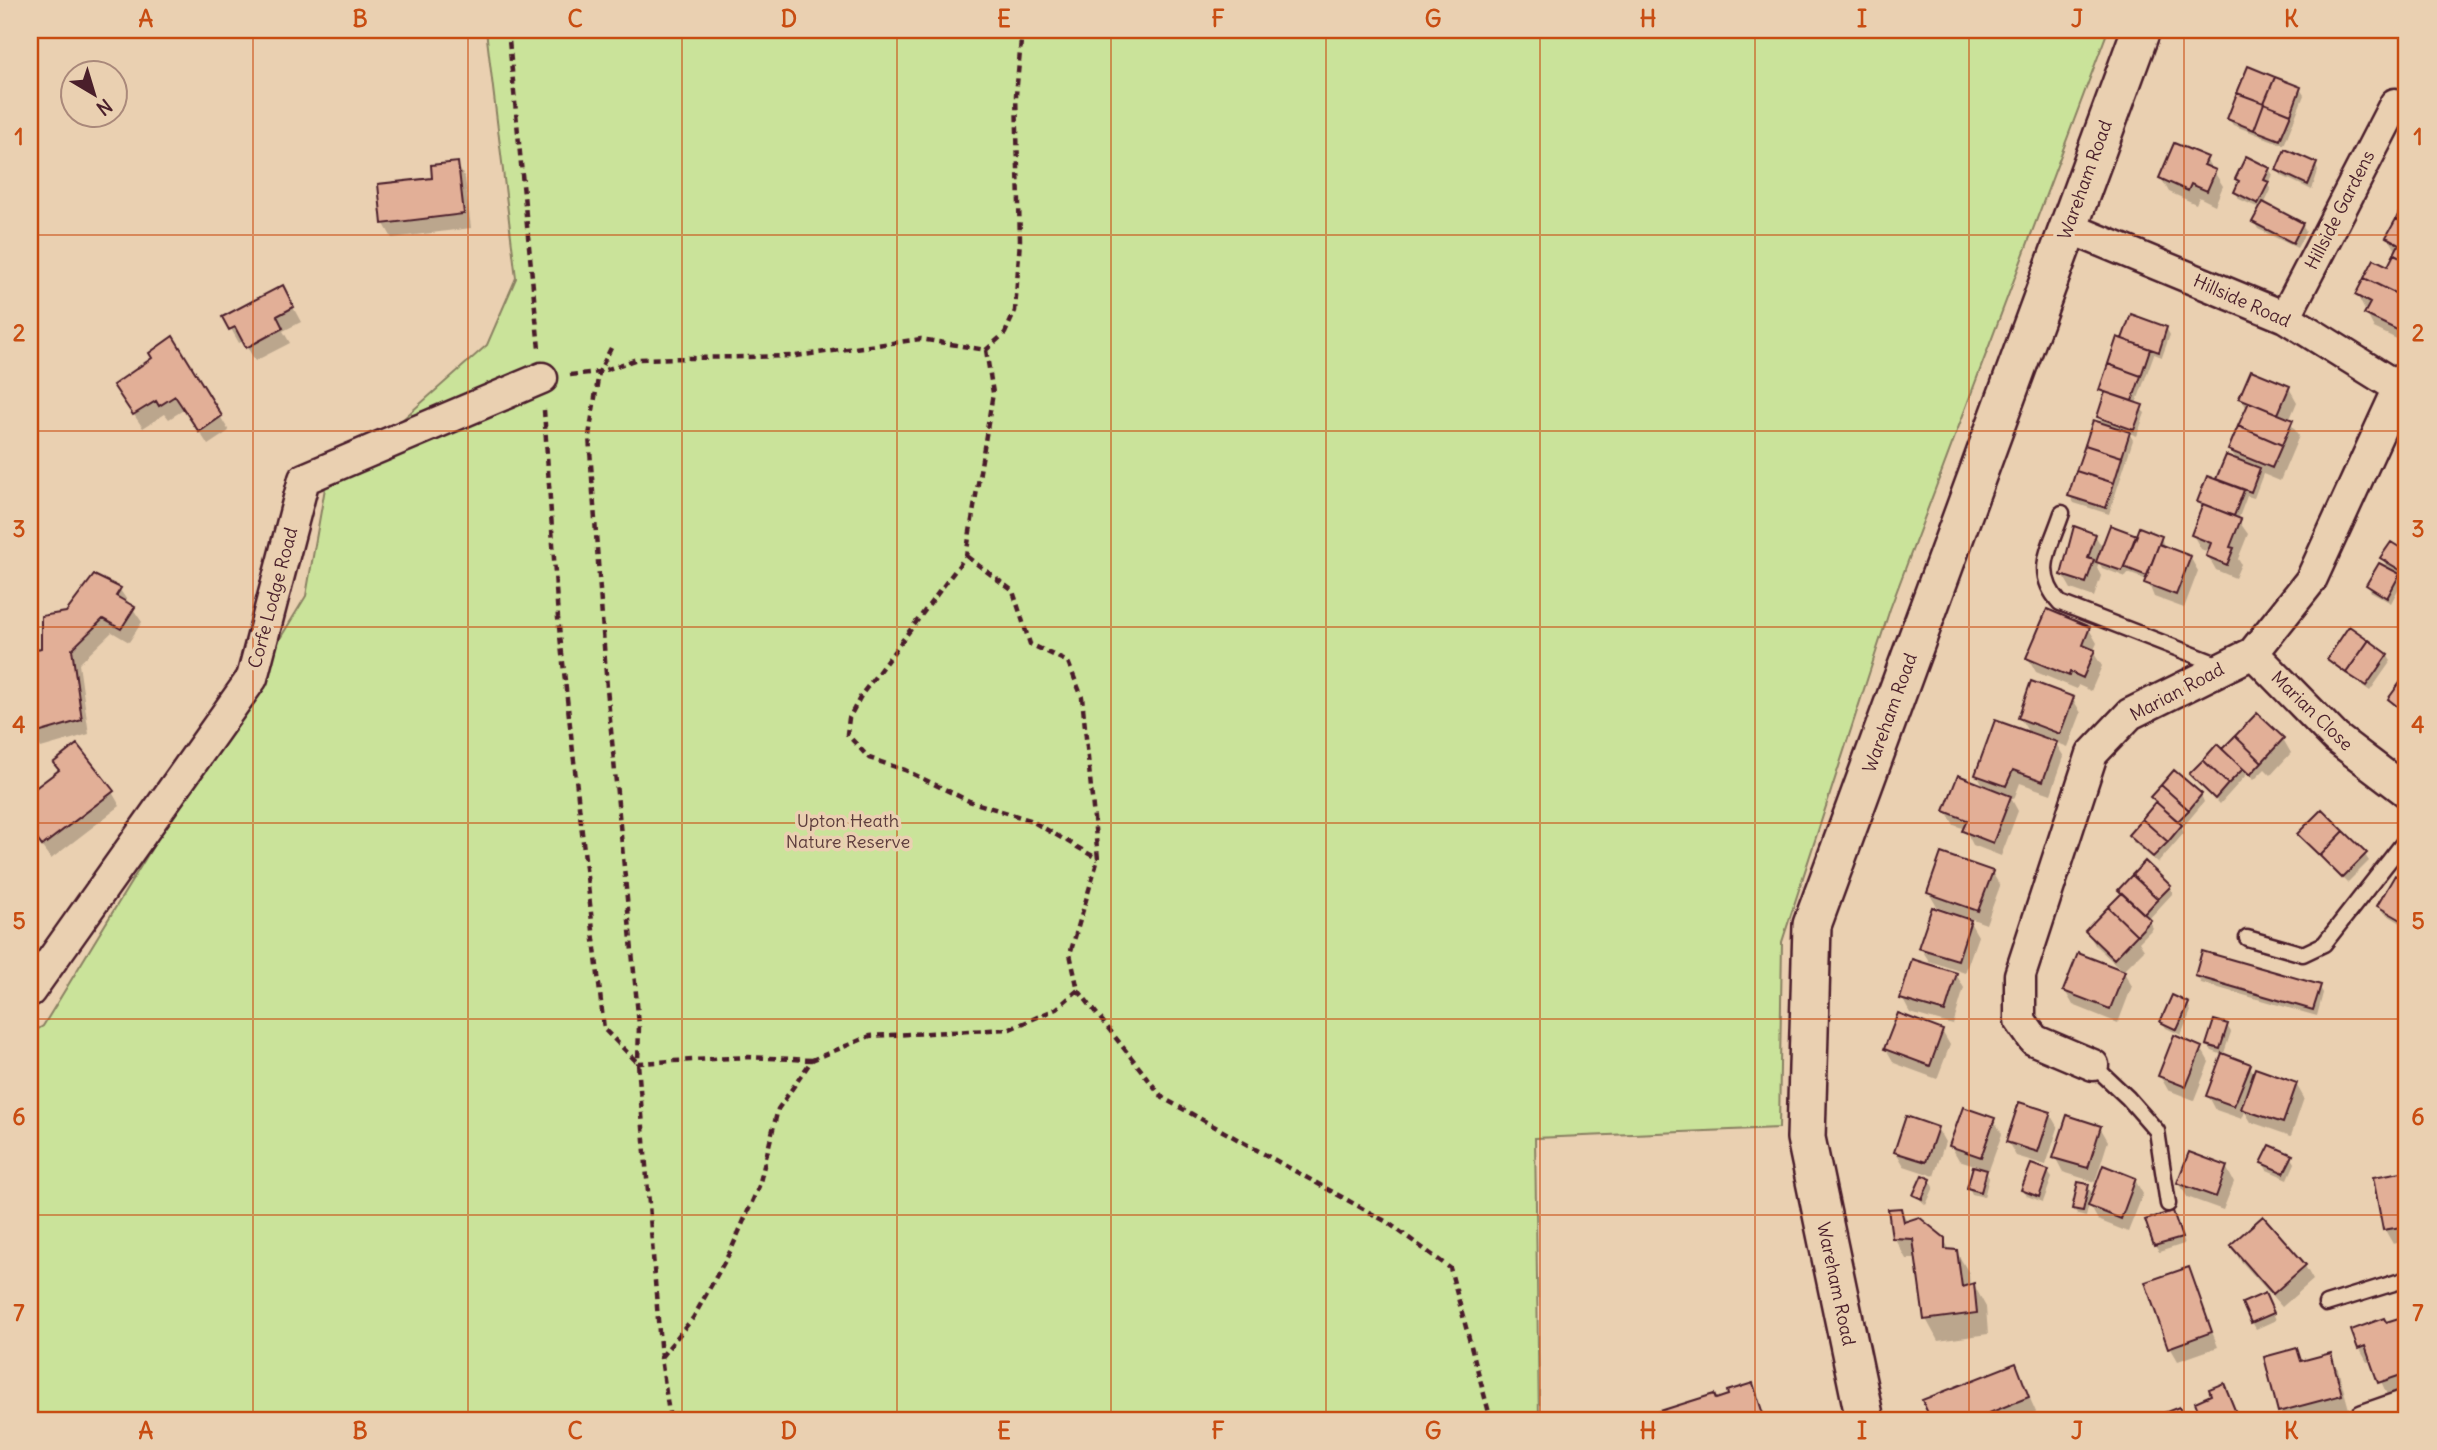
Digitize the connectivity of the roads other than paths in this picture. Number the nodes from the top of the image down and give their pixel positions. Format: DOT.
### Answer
graph roads {
  1 [pos="2141,30"];
  2 [pos="2395,104"];
  3 [pos="2067,228"];
  4 [pos="2285,317"];
  5 [pos="542,378"];
  6 [pos="2403,391"];
  7 [pos="2062,513"];
  8 [pos="2253,653"];
  9 [pos="2225,667"];
  10 [pos="2407,792"];
  11 [pos="2407,838"];
  12 [pos="2248,938"];
  13 [pos="30,991"];
  14 [pos="2093,1065"];
  15 [pos="2168,1204"];
  16 [pos="2407,1279"];
  17 [pos="2326,1304"];
  18 [pos="2407,1405"];
  19 [pos="1865,1420"];
  20 [pos="2364,1420"];
  1 -- 3 [label="street, Wareham Road"];
  2 -- 4 [label="street, Hillside Gardens"];
  3 -- 4 [label="street, Hillside Road"];
  3 -- 19 [label="street, Wareham Road"];
  4 -- 6 [label="street, Hillside Road"];
  5 -- 13 [label="street, Corfe Lodge Road"];
  6 -- 8 [label="street, Marian Road"];
  7 -- 9 [label="lane"];
  8 -- 9 [label="street, Marian Road"];
  8 -- 10 [label="street, Marian Close"];
  9 -- 14 [label="street, Marian Road"];
  11 -- 12 [label="lane"];
  14 -- 15 [label="lane"];
  16 -- 17 [label="lane"];
  18 -- 20 [label="street"];
}
